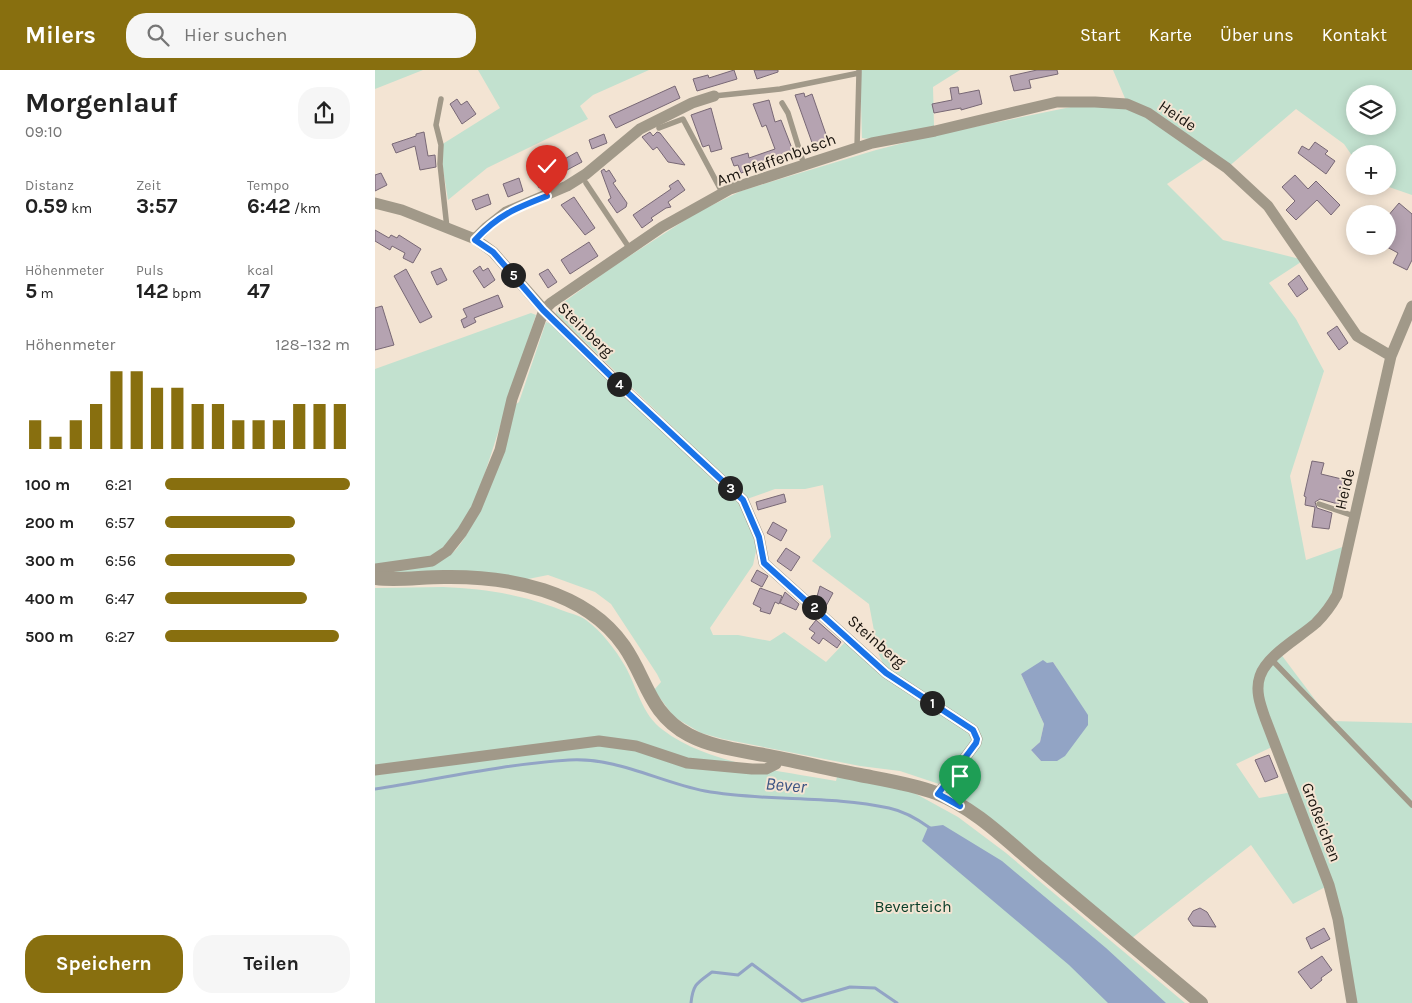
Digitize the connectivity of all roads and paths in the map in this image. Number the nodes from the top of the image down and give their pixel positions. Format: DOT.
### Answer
graph roads {
  1 [pos="859,71"];
  2 [pos="714,96"];
  3 [pos="441,100"];
  4 [pos="782,103"];
  5 [pos="659,128"];
  6 [pos="857,147"];
  7 [pos="803,164"];
  8 [pos="586,183"];
  9 [pos="723,194"];
  10 [pos="375,203"];
  11 [pos="447,228"];
  12 [pos="475,240"];
  13 [pos="631,249"];
  14 [pos="1412,306"];
  15 [pos="543,310"];
  16 [pos="1391,356"];
  17 [pos="1319,504"];
  18 [pos="1355,516"];
  19 [pos="375,569"];
  20 [pos="375,578"];
  21 [pos="1315,623"];
  22 [pos="1271,660"];
  23 [pos="778,758"];
  24 [pos="375,770"];
  25 [pos="938,794"];
  26 [pos="1412,805"];
  27 [pos="1201,1003"];
  28 [pos="1352,1003"];
  1 -- 2 [label="lane"];
  1 -- 6 [label="lane, Am Pfaffenbusch"];
  2 -- 12 [label="street"];
  3 -- 11 [label="lane"];
  4 -- 7 [label="lane"];
  5 -- 9 [label="lane"];
  6 -- 7 [label="street, Am Pfaffenbusch"];
  6 -- 16 [label="street, Heide"];
  7 -- 9 [label="street, Am Pfaffenbusch"];
  8 -- 13 [label="lane"];
  9 -- 13 [label="street, Am Pfaffenbusch"];
  10 -- 11 [label="street, Steinberg"];
  11 -- 12 [label="street, Steinberg"];
  12 -- 15 [label="street, Steinberg"];
  13 -- 15 [label="street, Am Pfaffenbusch"];
  14 -- 16 [label="street, Heide"];
  15 -- 19 [label="street"];
  15 -- 25 [label="street, Steinberg"];
  16 -- 18 [label="street, Heide"];
  17 -- 18 [label="lane"];
  18 -- 21 [label="street, Heide"];
  20 -- 23 [label="street"];
  21 -- 22 [label="street, Großeichen"];
  22 -- 26 [label="lane"];
  22 -- 28 [label="street, Großeichen"];
  23 -- 24 [label="street"];
  23 -- 25 [label="street"];
  25 -- 27 [label="street"];
}
